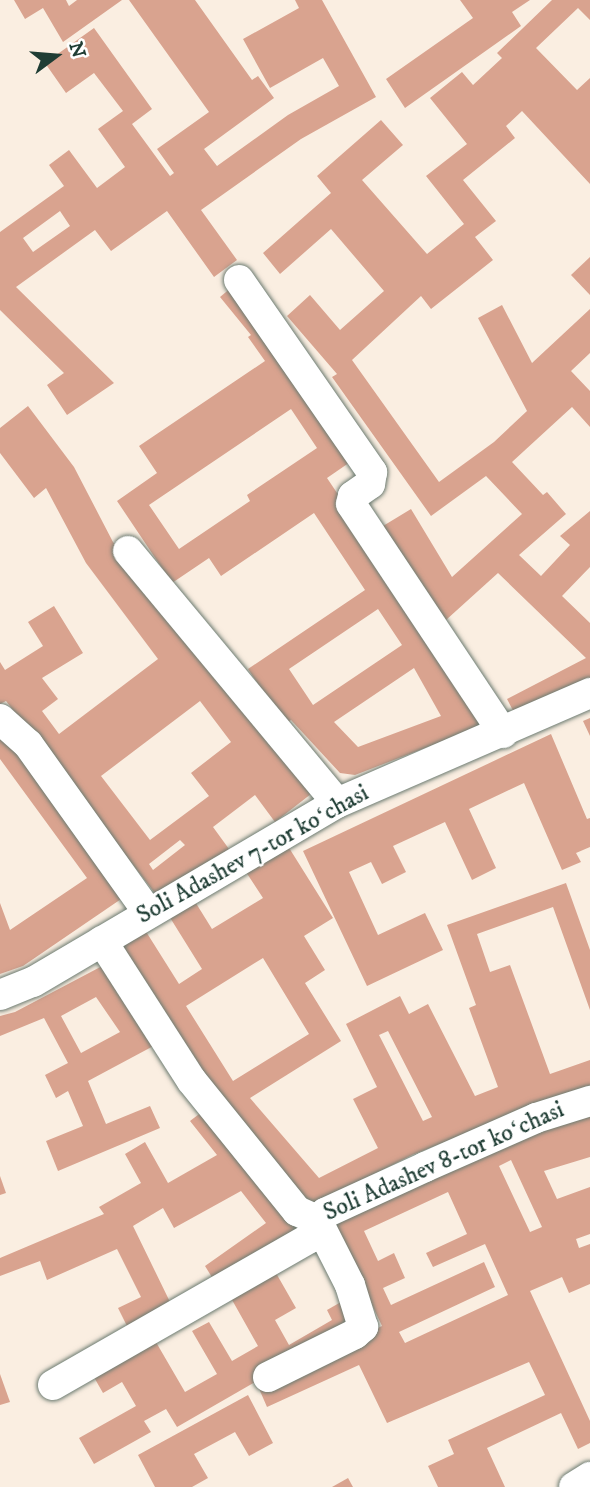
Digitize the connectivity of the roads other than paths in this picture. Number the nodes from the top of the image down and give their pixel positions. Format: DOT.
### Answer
graph roads {
  1 [pos="239,280"];
  2 [pos="128,551"];
  3 [pos="590,693"];
  4 [pos="0,719"];
  5 [pos="503,733"];
  6 [pos="337,803"];
  7 [pos="148,912"];
  8 [pos="102,941"];
  9 [pos="0,995"];
  10 [pos="590,1101"];
  11 [pos="317,1220"];
  12 [pos="268,1377"];
  13 [pos="53,1385"];
  14 [pos="590,1477"];
  15 [pos="574,1487"];
  1 -- 5 [label="street"];
  2 -- 6 [label="street"];
  3 -- 5 [label="street, Soli Adashev 7-tor koʻchasi"];
  4 -- 7 [label="street"];
  5 -- 6 [label="street, Soli Adashev 7-tor koʻchasi"];
  6 -- 7 [label="street, Soli Adashev 7-tor koʻchasi"];
  7 -- 8 [label="street, Soli Adashev 7-tor koʻchasi"];
  8 -- 9 [label="street, Soli Adashev 7-tor koʻchasi"];
  8 -- 11 [label="street, Soli Adashev 8-tor koʻchasi"];
  10 -- 11 [label="street, Soli Adashev 8-tor koʻchasi"];
  11 -- 12 [label="street"];
  11 -- 13 [label="street"];
  14 -- 15 [label="street"];
}
